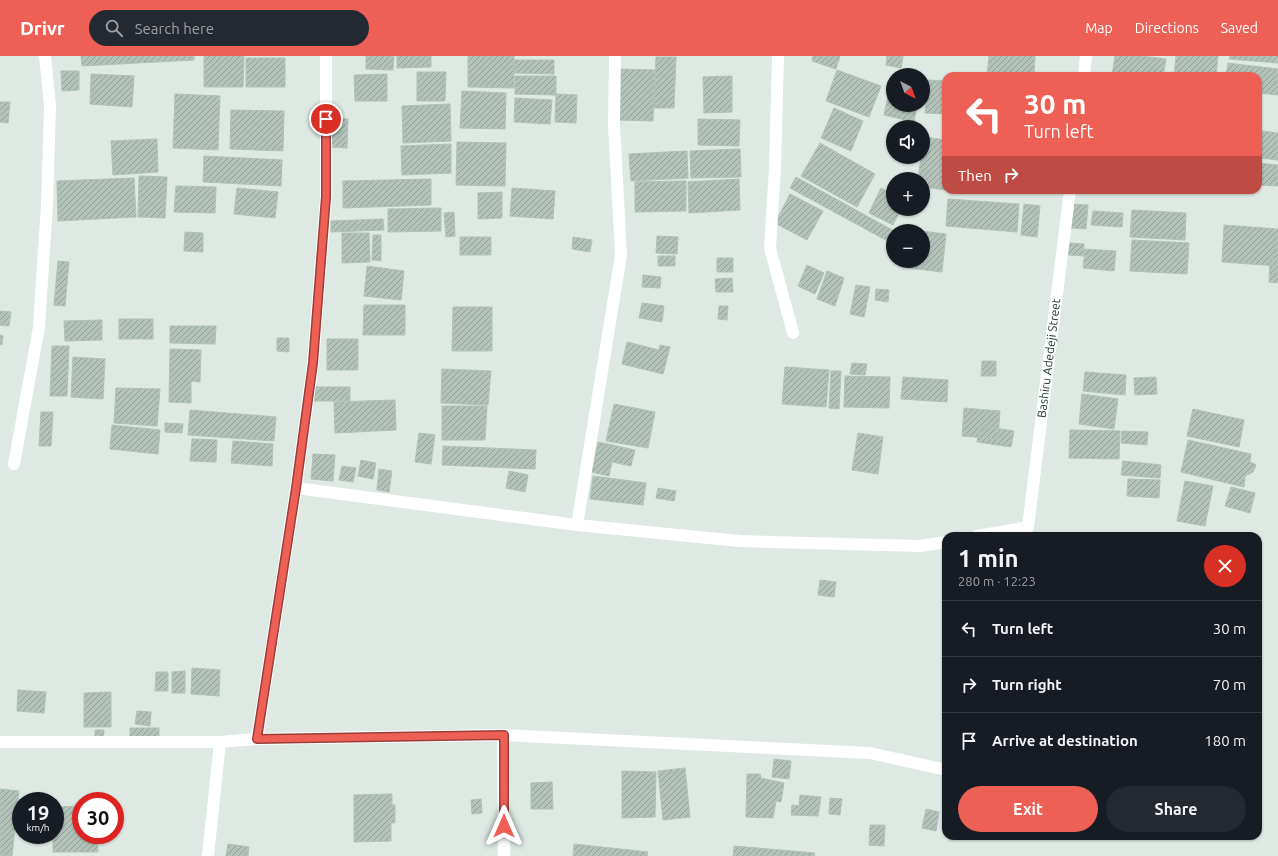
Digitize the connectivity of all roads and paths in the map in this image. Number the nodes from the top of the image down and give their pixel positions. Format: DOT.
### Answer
graph roads {
  1 [pos="44,56"];
  2 [pos="326,56"];
  3 [pos="615,56"];
  4 [pos="778,56"];
  5 [pos="1086,56"];
  6 [pos="1084,72"];
  7 [pos="1070,194"];
  8 [pos="793,333"];
  9 [pos="14,464"];
  10 [pos="296,488"];
  11 [pos="578,526"];
  12 [pos="1000,532"];
  13 [pos="942,543"];
  14 [pos="504,735"];
  15 [pos="257,739"];
  16 [pos="0,742"];
  17 [pos="220,742"];
  18 [pos="942,769"];
  19 [pos="208,856"];
  20 [pos="504,856"];
  1 -- 9 [label="street"];
  2 -- 10 [label="street"];
  3 -- 11 [label="street"];
  4 -- 8 [label="street"];
  5 -- 6 [label="street"];
  7 -- 12 [label="street, Bashiru Adedeji Street"];
  10 -- 11 [label="street"];
  10 -- 15 [label="street"];
  11 -- 13 [label="street"];
  14 -- 15 [label="street"];
  14 -- 18 [label="street"];
  14 -- 20 [label="street"];
  15 -- 17 [label="street"];
  16 -- 17 [label="street"];
  17 -- 19 [label="street"];
}
